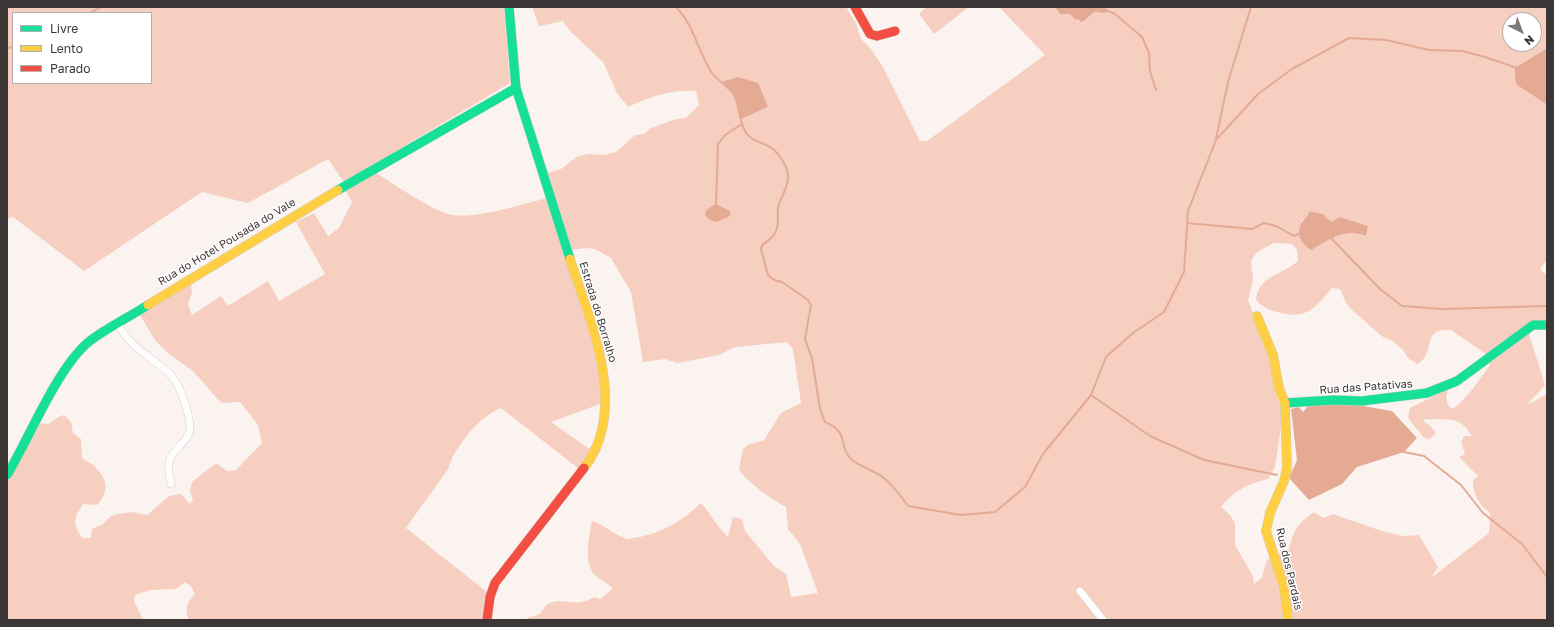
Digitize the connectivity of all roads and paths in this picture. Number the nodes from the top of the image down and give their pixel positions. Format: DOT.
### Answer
graph roads {
  1 [pos="509,7"];
  2 [pos="855,7"];
  3 [pos="894,31"];
  4 [pos="516,88"];
  5 [pos="1258,316"];
  6 [pos="118,324"];
  7 [pos="1547,325"];
  8 [pos="1285,403"];
  9 [pos="7,475"];
  10 [pos="171,484"];
  11 [pos="1080,591"];
  12 [pos="487,620"];
  13 [pos="1103,620"];
  14 [pos="1288,620"];
  1 -- 4 [label="street, Estrada do Borralho"];
  2 -- 3 [label="street"];
  4 -- 6 [label="street, Rua do Hotel Pousada do Vale"];
  4 -- 12 [label="street, Estrada do Borralho"];
  5 -- 8 [label="street, Rua dos Pardais"];
  6 -- 9 [label="street, Rua do Hotel Pousada do Vale"];
  6 -- 10 [label="street"];
  7 -- 8 [label="street, Rua das Patativas"];
  8 -- 14 [label="street, Rua dos Pardais"];
  11 -- 13 [label="street"];
}
